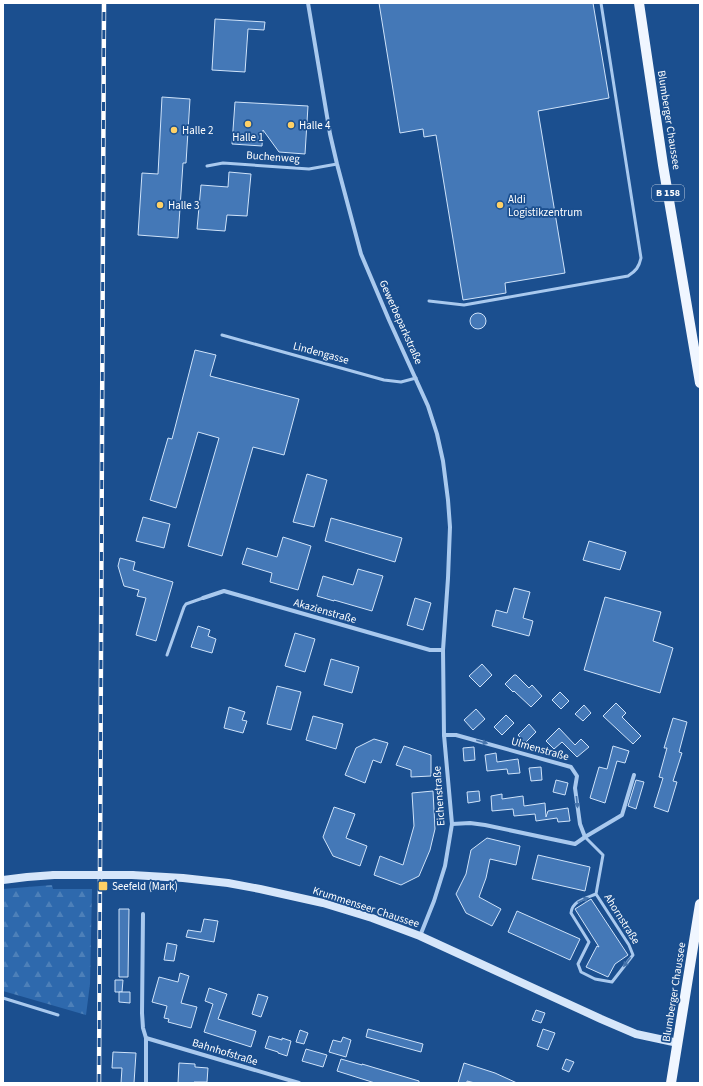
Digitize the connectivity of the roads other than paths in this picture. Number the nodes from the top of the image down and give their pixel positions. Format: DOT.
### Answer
graph roads {
  1 [pos="308,3"];
  2 [pos="601,3"];
  3 [pos="639,3"];
  4 [pos="337,164"];
  5 [pos="207,166"];
  6 [pos="429,301"];
  7 [pos="222,335"];
  8 [pos="416,378"];
  9 [pos="700,383"];
  10 [pos="202,598"];
  11 [pos="443,650"];
  12 [pos="167,656"];
  13 [pos="444,735"];
  14 [pos="634,775"];
  15 [pos="452,824"];
  16 [pos="585,837"];
  17 [pos="3,880"];
  18 [pos="596,894"];
  19 [pos="700,904"];
  20 [pos="143,914"];
  21 [pos="420,936"];
  22 [pos="3,998"];
  23 [pos="58,1016"];
  24 [pos="146,1038"];
  25 [pos="678,1043"];
  26 [pos="146,1083"];
  27 [pos="299,1083"];
  28 [pos="671,1083"];
  1 -- 4 [label="street, Gewerbeparkstraße"];
  2 -- 6 [label="lane"];
  3 -- 9 [label="main road, Blumberger Chaussee / B 158"];
  4 -- 5 [label="lane, Buchenweg"];
  4 -- 8 [label="street, Gewerbeparkstraße"];
  7 -- 8 [label="lane, Lindengasse"];
  8 -- 11 [label="street, Gewerbeparkstraße"];
  10 -- 11 [label="street, Akazienstraße"];
  10 -- 12 [label="lane"];
  11 -- 13 [label="street, Eichenstraße"];
  13 -- 15 [label="street, Eichenstraße"];
  13 -- 16 [label="street, Ulmenstraße, one-way"];
  14 -- 16 [label="street"];
  15 -- 16 [label="street"];
  15 -- 21 [label="street, Eichenstraße"];
  16 -- 18 [label="lane, Ahornstraße"];
  17 -- 21 [label="main road, Krummenseer Chaussee, bridge"];
  18 -- 18 [label="lane, Ahornstraße, one-way"];
  19 -- 25 [label="main road, Blumberger Chaussee"];
  20 -- 24 [label="street"];
  21 -- 25 [label="main road, Krummenseer Chaussee"];
  22 -- 23 [label="lane"];
  24 -- 26 [label="street"];
  24 -- 27 [label="street, Bahnhofstraße"];
  25 -- 28 [label="main road, Blumberger Chaussee"];
}
